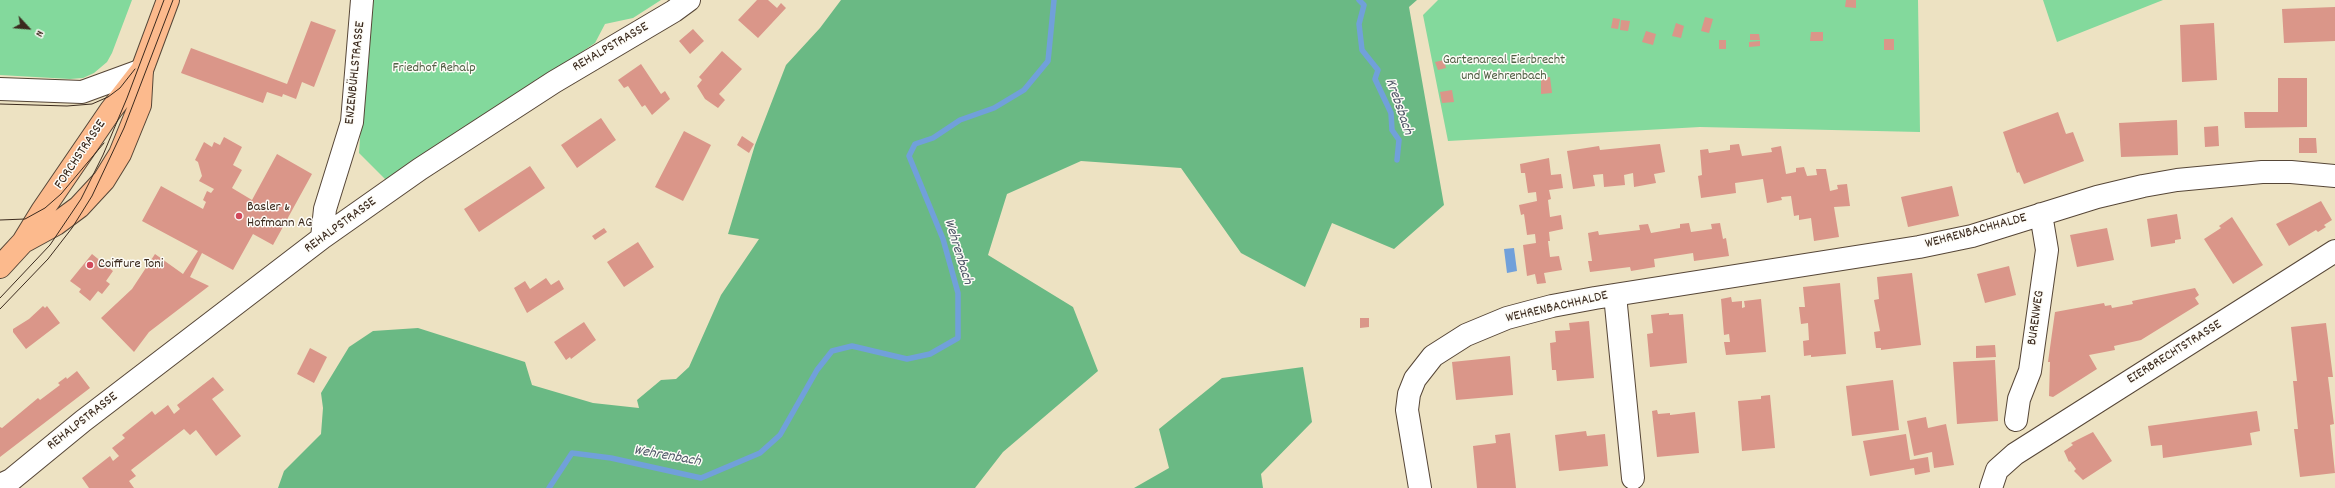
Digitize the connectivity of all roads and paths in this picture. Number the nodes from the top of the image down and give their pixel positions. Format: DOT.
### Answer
graph roads {
  1 [pos="168,0"];
  2 [pos="362,0"];
  3 [pos="689,0"];
  4 [pos="142,70"];
  5 [pos="0,89"];
  6 [pos="2335,176"];
  7 [pos="2041,214"];
  8 [pos="322,238"];
  9 [pos="23,242"];
  10 [pos="2335,252"];
  11 [pos="0,267"];
  12 [pos="1615,295"];
  13 [pos="2016,420"];
  14 [pos="1633,478"];
  15 [pos="7,484"];
  16 [pos="1420,488"];
  17 [pos="1991,488"];
  1 -- 4 [label="main road, FORCHSTRASSE"];
  2 -- 8 [label="street, ENZENBÜHLSTRASSE"];
  3 -- 8 [label="street, REHALPSTRASSE"];
  4 -- 5 [label="street"];
  4 -- 9 [label="main road, FORCHSTRASSE"];
  4 -- 9 [label="main road, FORCHSTRASSE"];
  6 -- 7 [label="street, WEHRENBACHHALDE"];
  7 -- 12 [label="street, WEHRENBACHHALDE"];
  7 -- 13 [label="street, BURENWEG"];
  8 -- 15 [label="street, REHALPSTRASSE"];
  9 -- 11 [label="main road, FORCHSTRASSE"];
  10 -- 17 [label="street, EIERBRECHTSTRASSE"];
  12 -- 14 [label="street, WEHRENBACHHALDE"];
  12 -- 16 [label="street, WEHRENBACHHALDE"];
}
